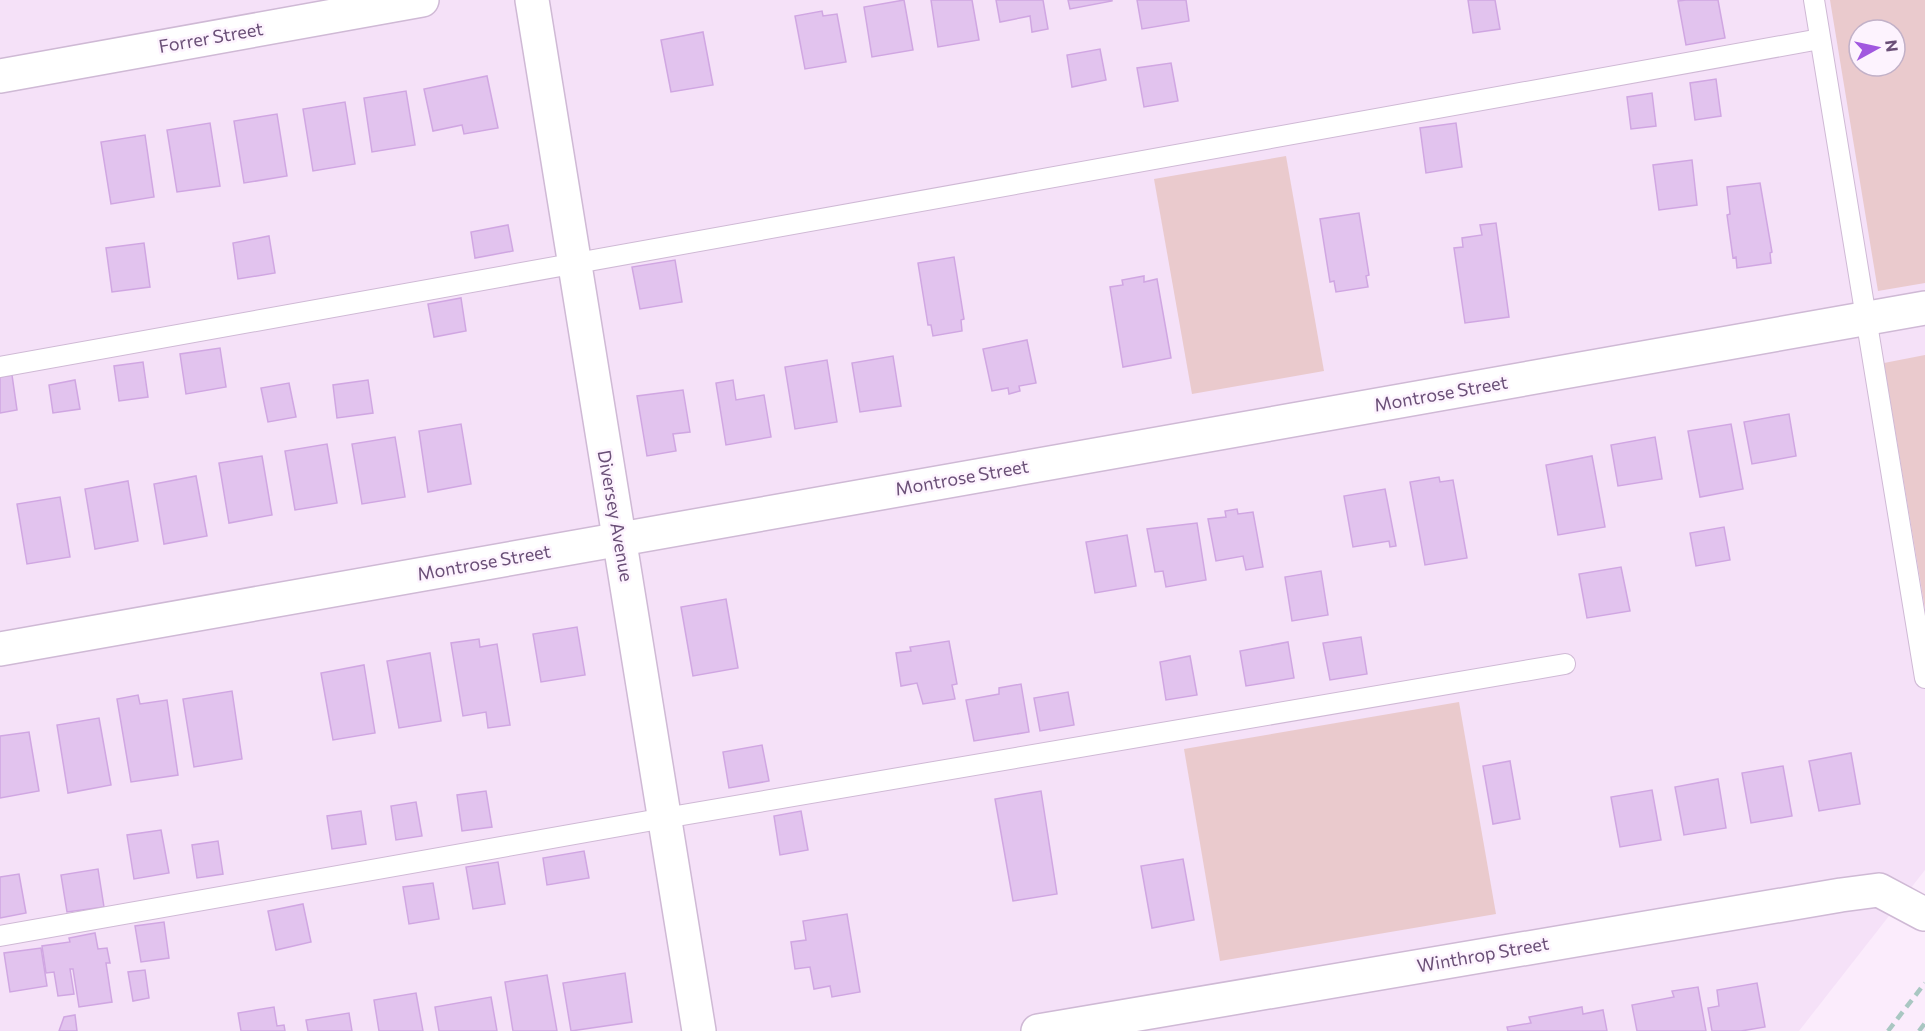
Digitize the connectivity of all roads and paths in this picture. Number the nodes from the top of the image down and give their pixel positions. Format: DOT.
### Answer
graph roads {
  1 [pos="422,0"];
  2 [pos="532,0"];
  3 [pos="1814,0"];
  4 [pos="1820,39"];
  5 [pos="0,76"];
  6 [pos="574,264"];
  7 [pos="1925,308"];
  8 [pos="1866,318"];
  9 [pos="0,367"];
  10 [pos="618,539"];
  11 [pos="0,649"];
  12 [pos="1565,664"];
  13 [pos="1925,678"];
  14 [pos="665,818"];
  15 [pos="1924,914"];
  16 [pos="0,936"];
  17 [pos="699,1031"];
  18 [pos="1038,1031"];
  1 -- 5 [label="street, Forrer Street"];
  2 -- 6 [label="street, Diversey Avenue"];
  3 -- 4 [label="lane"];
  4 -- 6 [label="lane"];
  4 -- 8 [label="lane"];
  6 -- 9 [label="lane"];
  6 -- 10 [label="street, Diversey Avenue"];
  7 -- 8 [label="street, Montrose Street"];
  8 -- 10 [label="street, Montrose Street"];
  8 -- 13 [label="lane"];
  10 -- 11 [label="street, Montrose Street"];
  10 -- 14 [label="street, Diversey Avenue"];
  12 -- 14 [label="lane"];
  14 -- 16 [label="lane"];
  14 -- 17 [label="street, Diversey Avenue"];
  15 -- 18 [label="street, Winthrop Street"];
}
